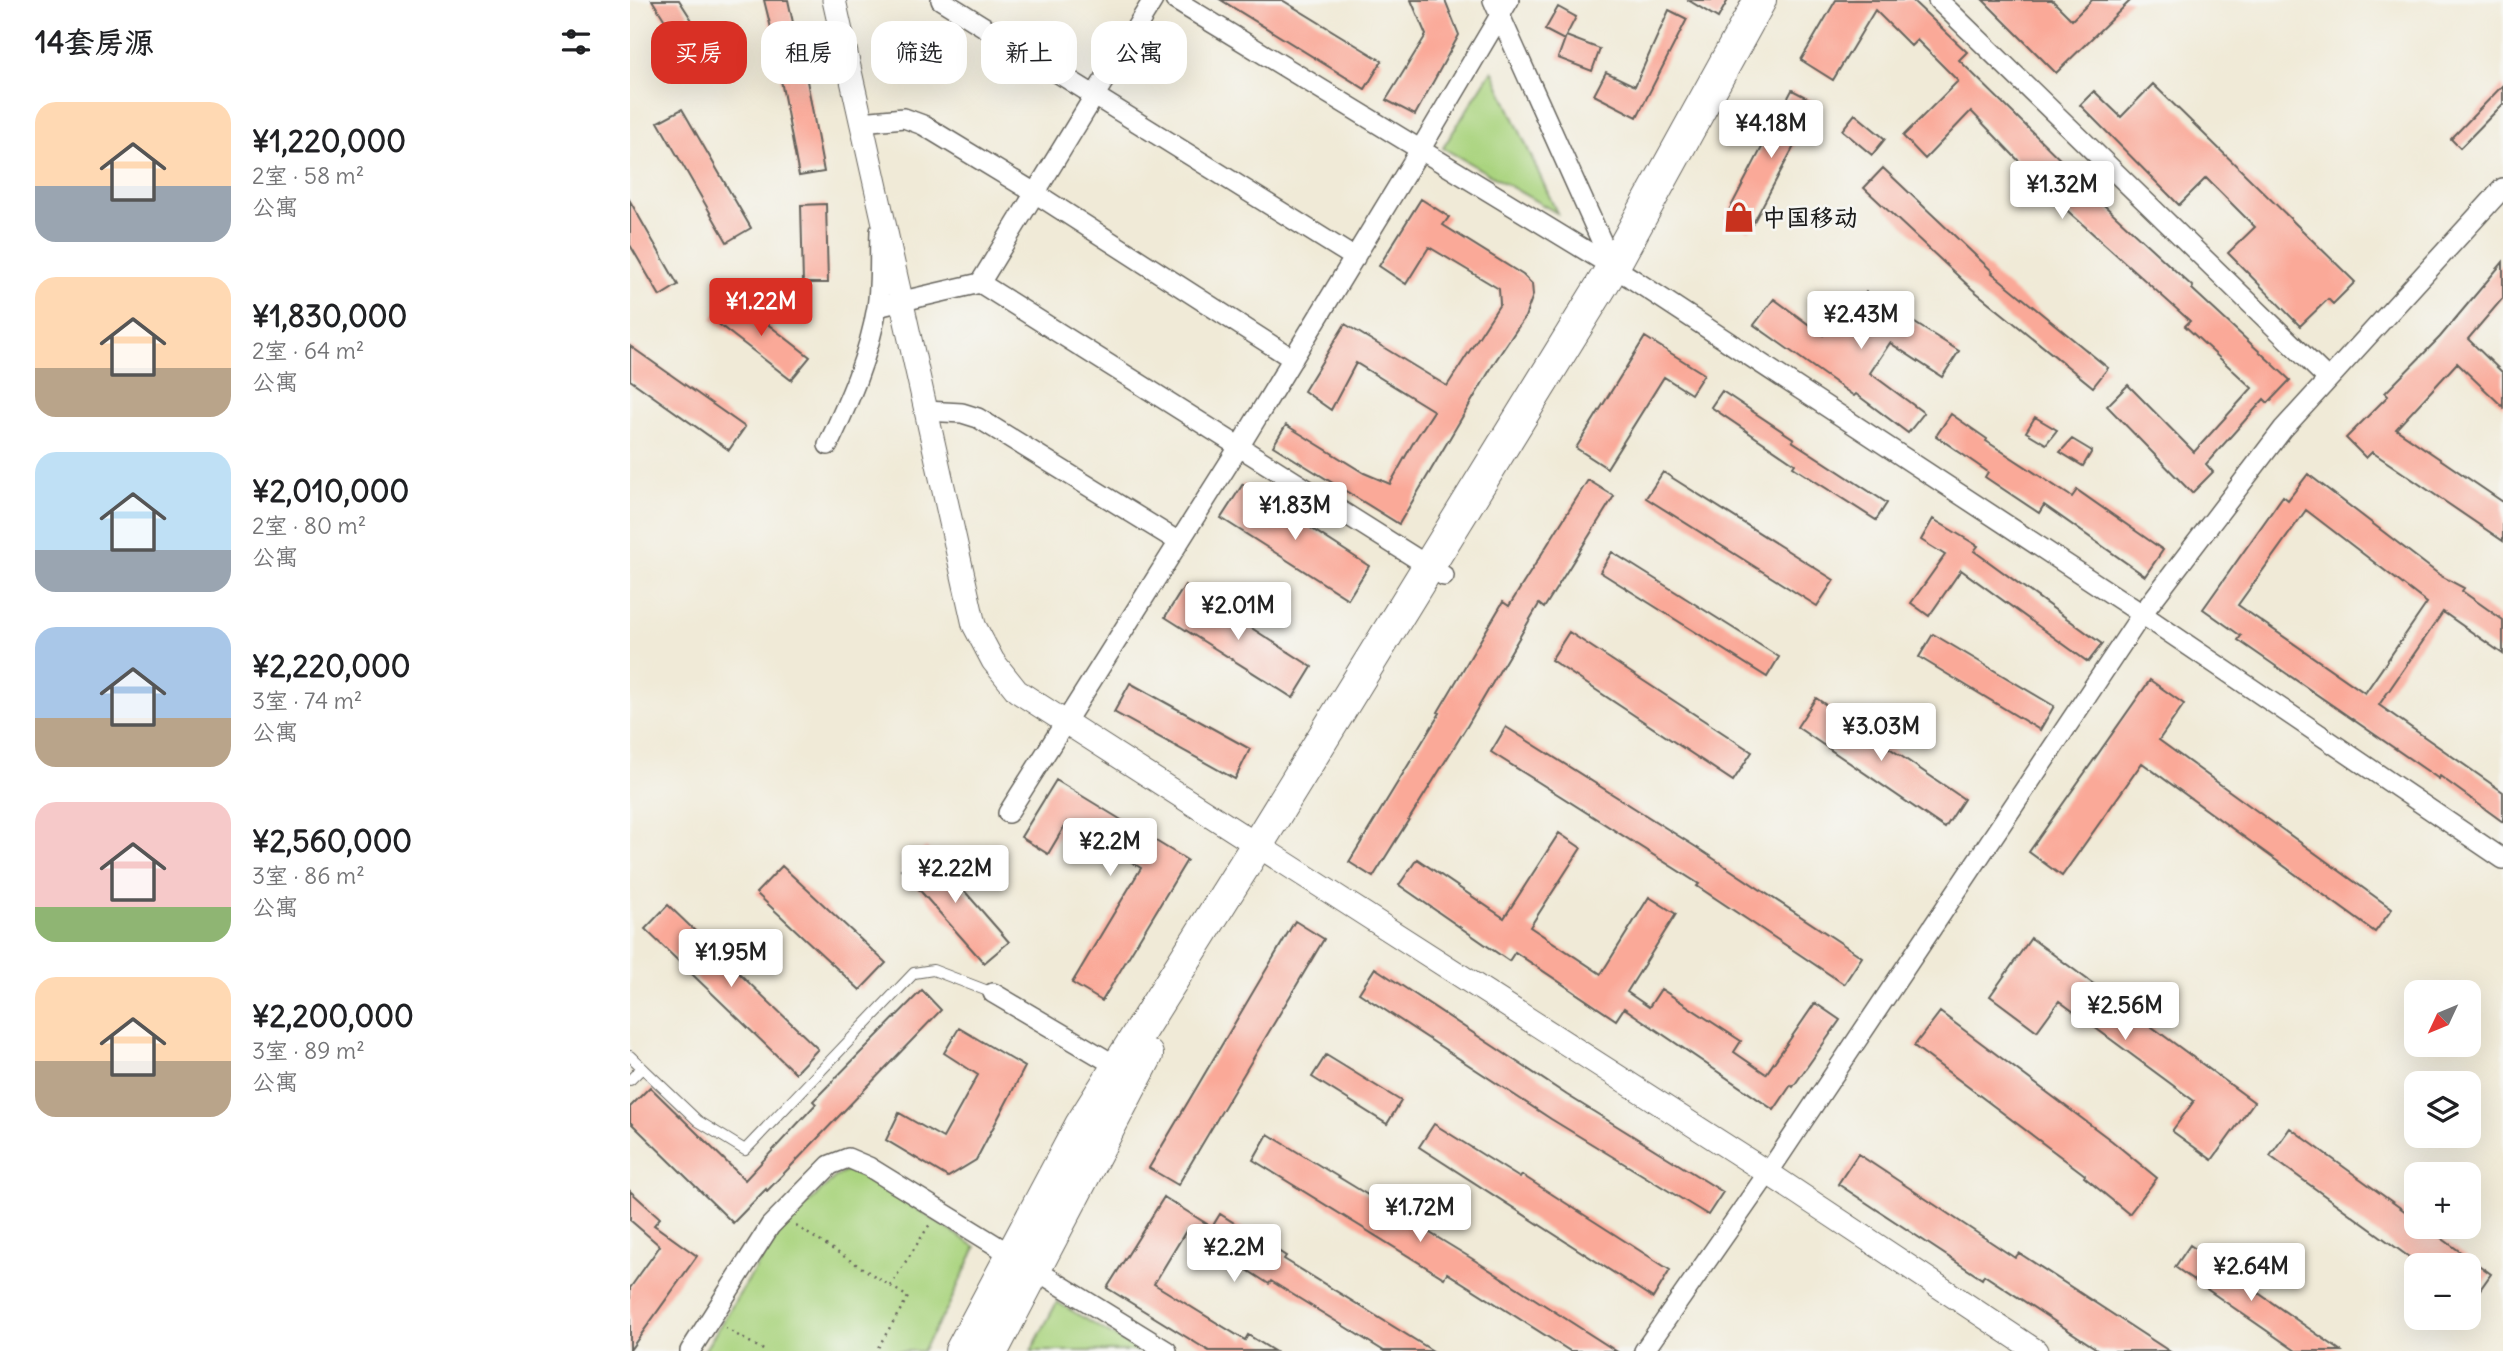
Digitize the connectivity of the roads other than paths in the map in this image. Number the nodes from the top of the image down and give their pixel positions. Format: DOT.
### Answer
graph roads {
  1 [pos="834,0"];
  2 [pos="941,0"];
  3 [pos="1153,0"];
  4 [pos="1175,0"];
  5 [pos="1760,0"];
  6 [pos="1781,0"];
  7 [pos="1948,3"];
  8 [pos="1501,6"];
  9 [pos="1094,96"];
  10 [pos="861,122"];
  11 [pos="1420,150"];
  12 [pos="2503,188"];
  13 [pos="1035,193"];
  14 [pos="880,205"];
  15 [pos="1355,258"];
  16 [pos="1622,272"];
  17 [pos="980,283"];
  18 [pos="902,301"];
  19 [pos="877,307"];
  20 [pos="1293,359"];
  21 [pos="2328,379"];
  22 [pos="926,411"];
  23 [pos="828,445"];
  24 [pos="1240,447"];
  25 [pos="1179,542"];
  26 [pos="1436,571"];
  27 [pos="2141,614"];
  28 [pos="1065,724"];
  29 [pos="1009,813"];
  30 [pos="1264,850"];
  31 [pos="2503,859"];
  32 [pos="993,993"];
  33 [pos="630,1056"];
  34 [pos="642,1068"];
  35 [pos="1126,1072"];
  36 [pos="630,1080"];
  37 [pos="1768,1173"];
  38 [pos="1023,1263"];
  39 [pos="1647,1350"];
  40 [pos="690,1351"];
  41 [pos="961,1351"];
  42 [pos="992,1351"];
  43 [pos="1167,1351"];
  44 [pos="2036,1351"];
  1 -- 10 [label="street"];
  2 -- 9 [label="street"];
  3 -- 9 [label="street"];
  4 -- 11 [label="street"];
  5 -- 16 [label="highway"];
  6 -- 16 [label="highway"];
  7 -- 21 [label="street"];
  8 -- 11 [label="street"];
  8 -- 16 [label="street"];
  9 -- 13 [label="street"];
  9 -- 15 [label="street"];
  10 -- 13 [label="street"];
  10 -- 14 [label="street"];
  11 -- 15 [label="street"];
  11 -- 16 [label="street"];
  12 -- 21 [label="street"];
  13 -- 17 [label="street"];
  13 -- 20 [label="street"];
  14 -- 18 [label="street"];
  14 -- 19 [label="street"];
  15 -- 20 [label="street"];
  16 -- 26 [label="highway"];
  16 -- 27 [label="street"];
  17 -- 18 [label="street"];
  17 -- 24 [label="street"];
  18 -- 19 [label="street"];
  18 -- 22 [label="street"];
  19 -- 23 [label="street"];
  20 -- 24 [label="street"];
  21 -- 27 [label="street"];
  22 -- 25 [label="street"];
  22 -- 28 [label="street"];
  24 -- 25 [label="street"];
  24 -- 26 [label="street"];
  25 -- 28 [label="street"];
  26 -- 30 [label="highway"];
  27 -- 31 [label="street"];
  27 -- 37 [label="street"];
  28 -- 29 [label="street"];
  28 -- 30 [label="street"];
  30 -- 35 [label="highway"];
  30 -- 37 [label="street"];
  32 -- 34 [label="lane"];
  32 -- 35 [label="street"];
  33 -- 34 [label="lane"];
  34 -- 36 [label="lane"];
  35 -- 38 [label="highway"];
  37 -- 39 [label="street"];
  37 -- 44 [label="street"];
  38 -- 40 [label="street"];
  38 -- 41 [label="highway"];
  38 -- 42 [label="highway"];
  38 -- 43 [label="street"];
}
